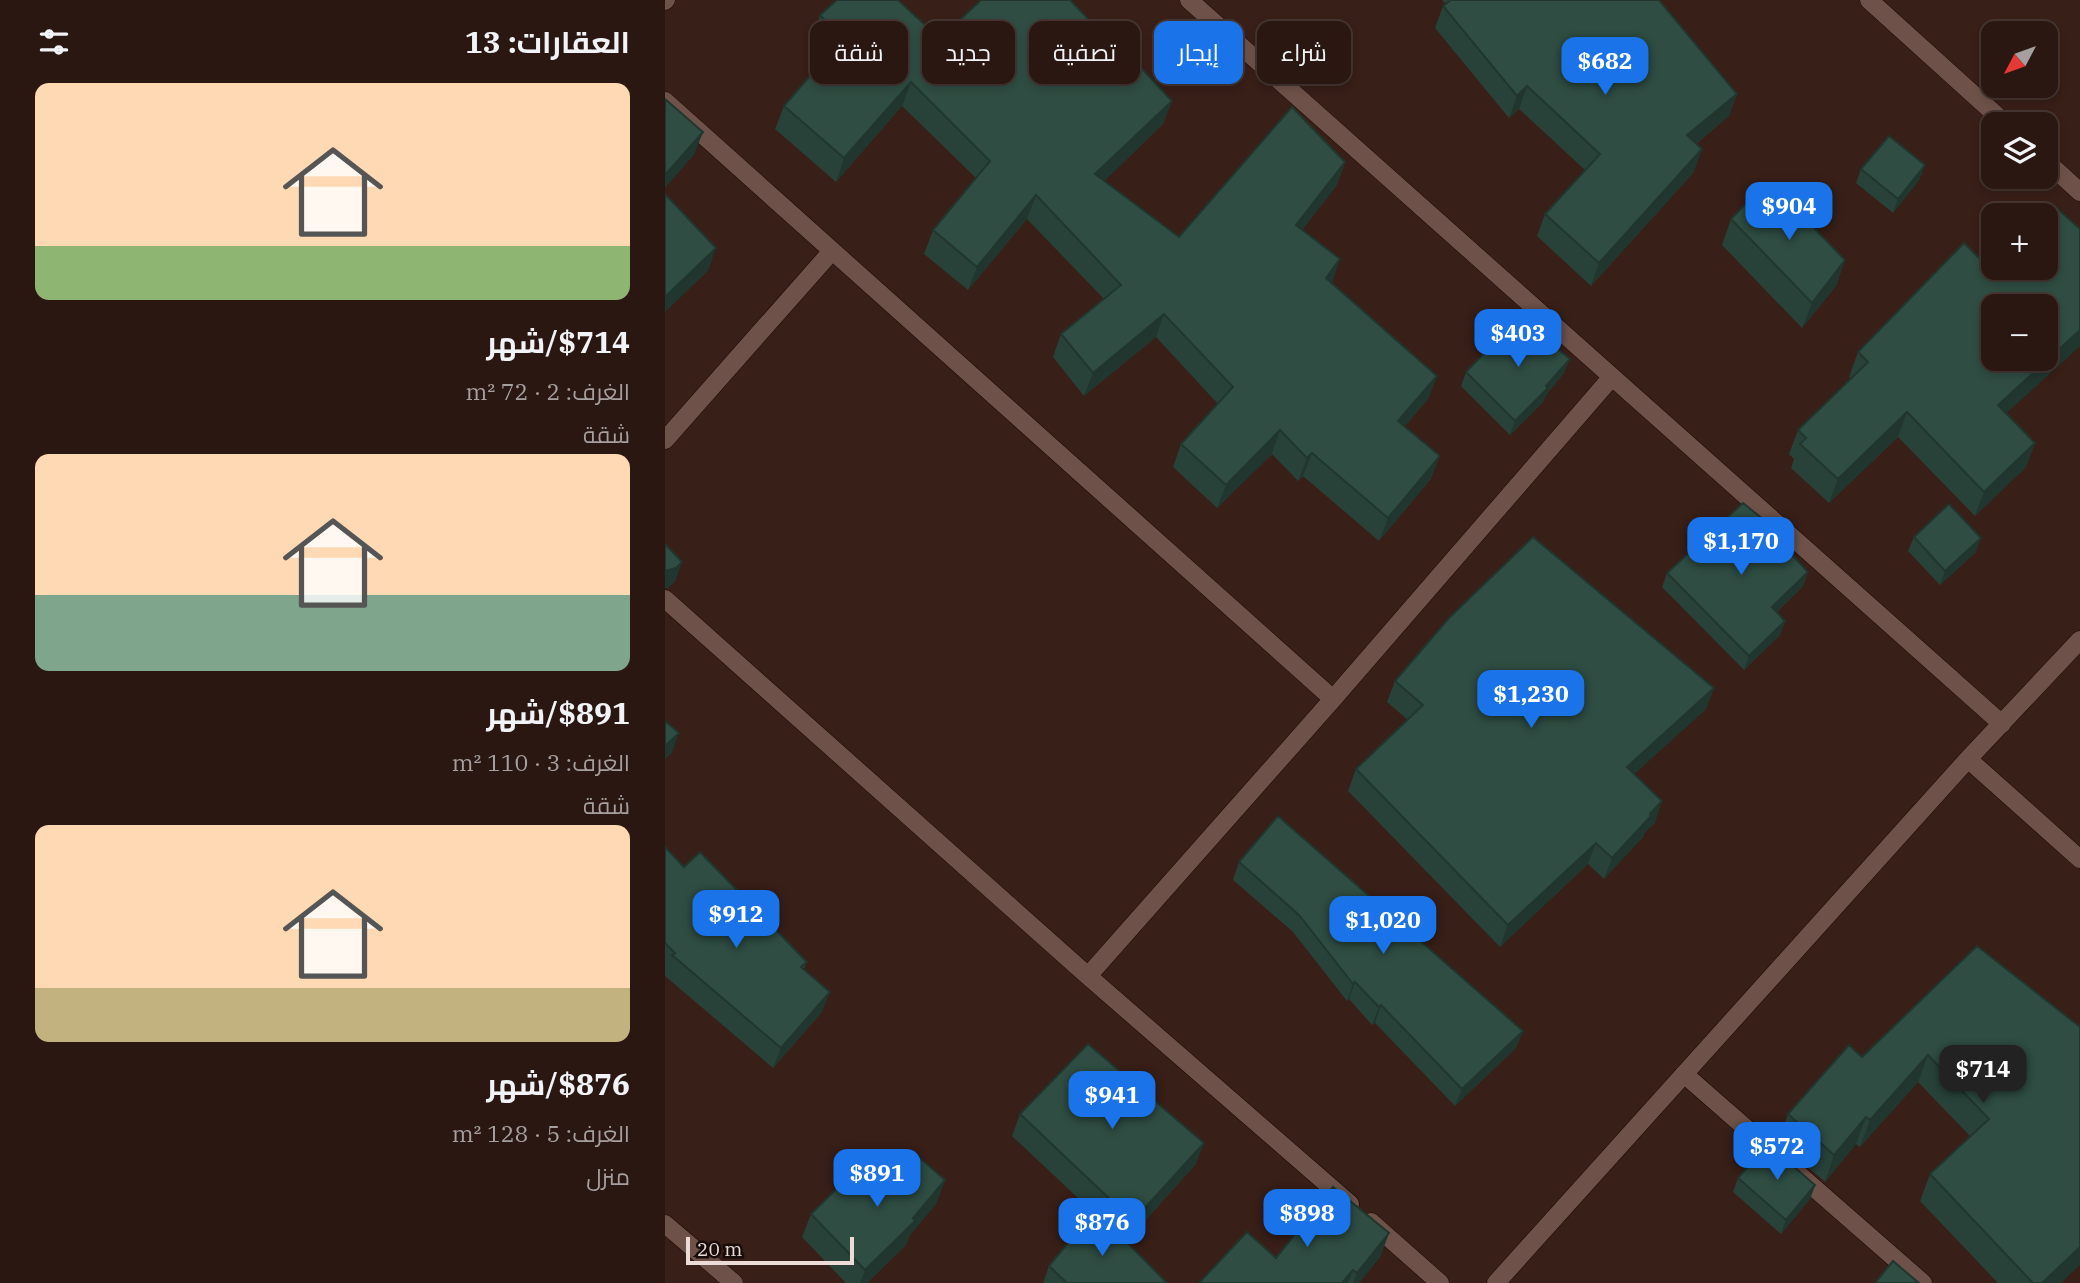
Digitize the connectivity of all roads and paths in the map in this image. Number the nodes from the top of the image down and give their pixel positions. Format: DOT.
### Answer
graph roads {
  1 [pos="1189,0"];
  2 [pos="1869,0"];
  3 [pos="665,101"];
  4 [pos="1992,112"];
  5 [pos="2058,172"];
  6 [pos="2080,192"];
  7 [pos="832,251"];
  8 [pos="1611,378"];
  9 [pos="665,440"];
  10 [pos="665,599"];
  11 [pos="2080,640"];
  12 [pos="1333,699"];
  13 [pos="2002,724"];
  14 [pos="1968,759"];
  15 [pos="2080,859"];
  16 [pos="1088,976"];
  17 [pos="1684,1074"];
  18 [pos="665,1224"];
  19 [pos="734,1283"];
  20 [pos="1440,1283"];
  21 [pos="1496,1283"];
  22 [pos="1923,1283"];
  1 -- 8 [label="street"];
  2 -- 4 [label="street"];
  3 -- 7 [label="street"];
  5 -- 6 [label="street"];
  7 -- 9 [label="street"];
  7 -- 12 [label="street"];
  8 -- 12 [label="street"];
  8 -- 13 [label="street"];
  10 -- 16 [label="street"];
  11 -- 13 [label="street"];
  12 -- 16 [label="street"];
  13 -- 14 [label="street"];
  14 -- 15 [label="street"];
  14 -- 17 [label="street"];
  16 -- 20 [label="street"];
  17 -- 21 [label="street"];
  17 -- 22 [label="street"];
  18 -- 19 [label="street"];
}
